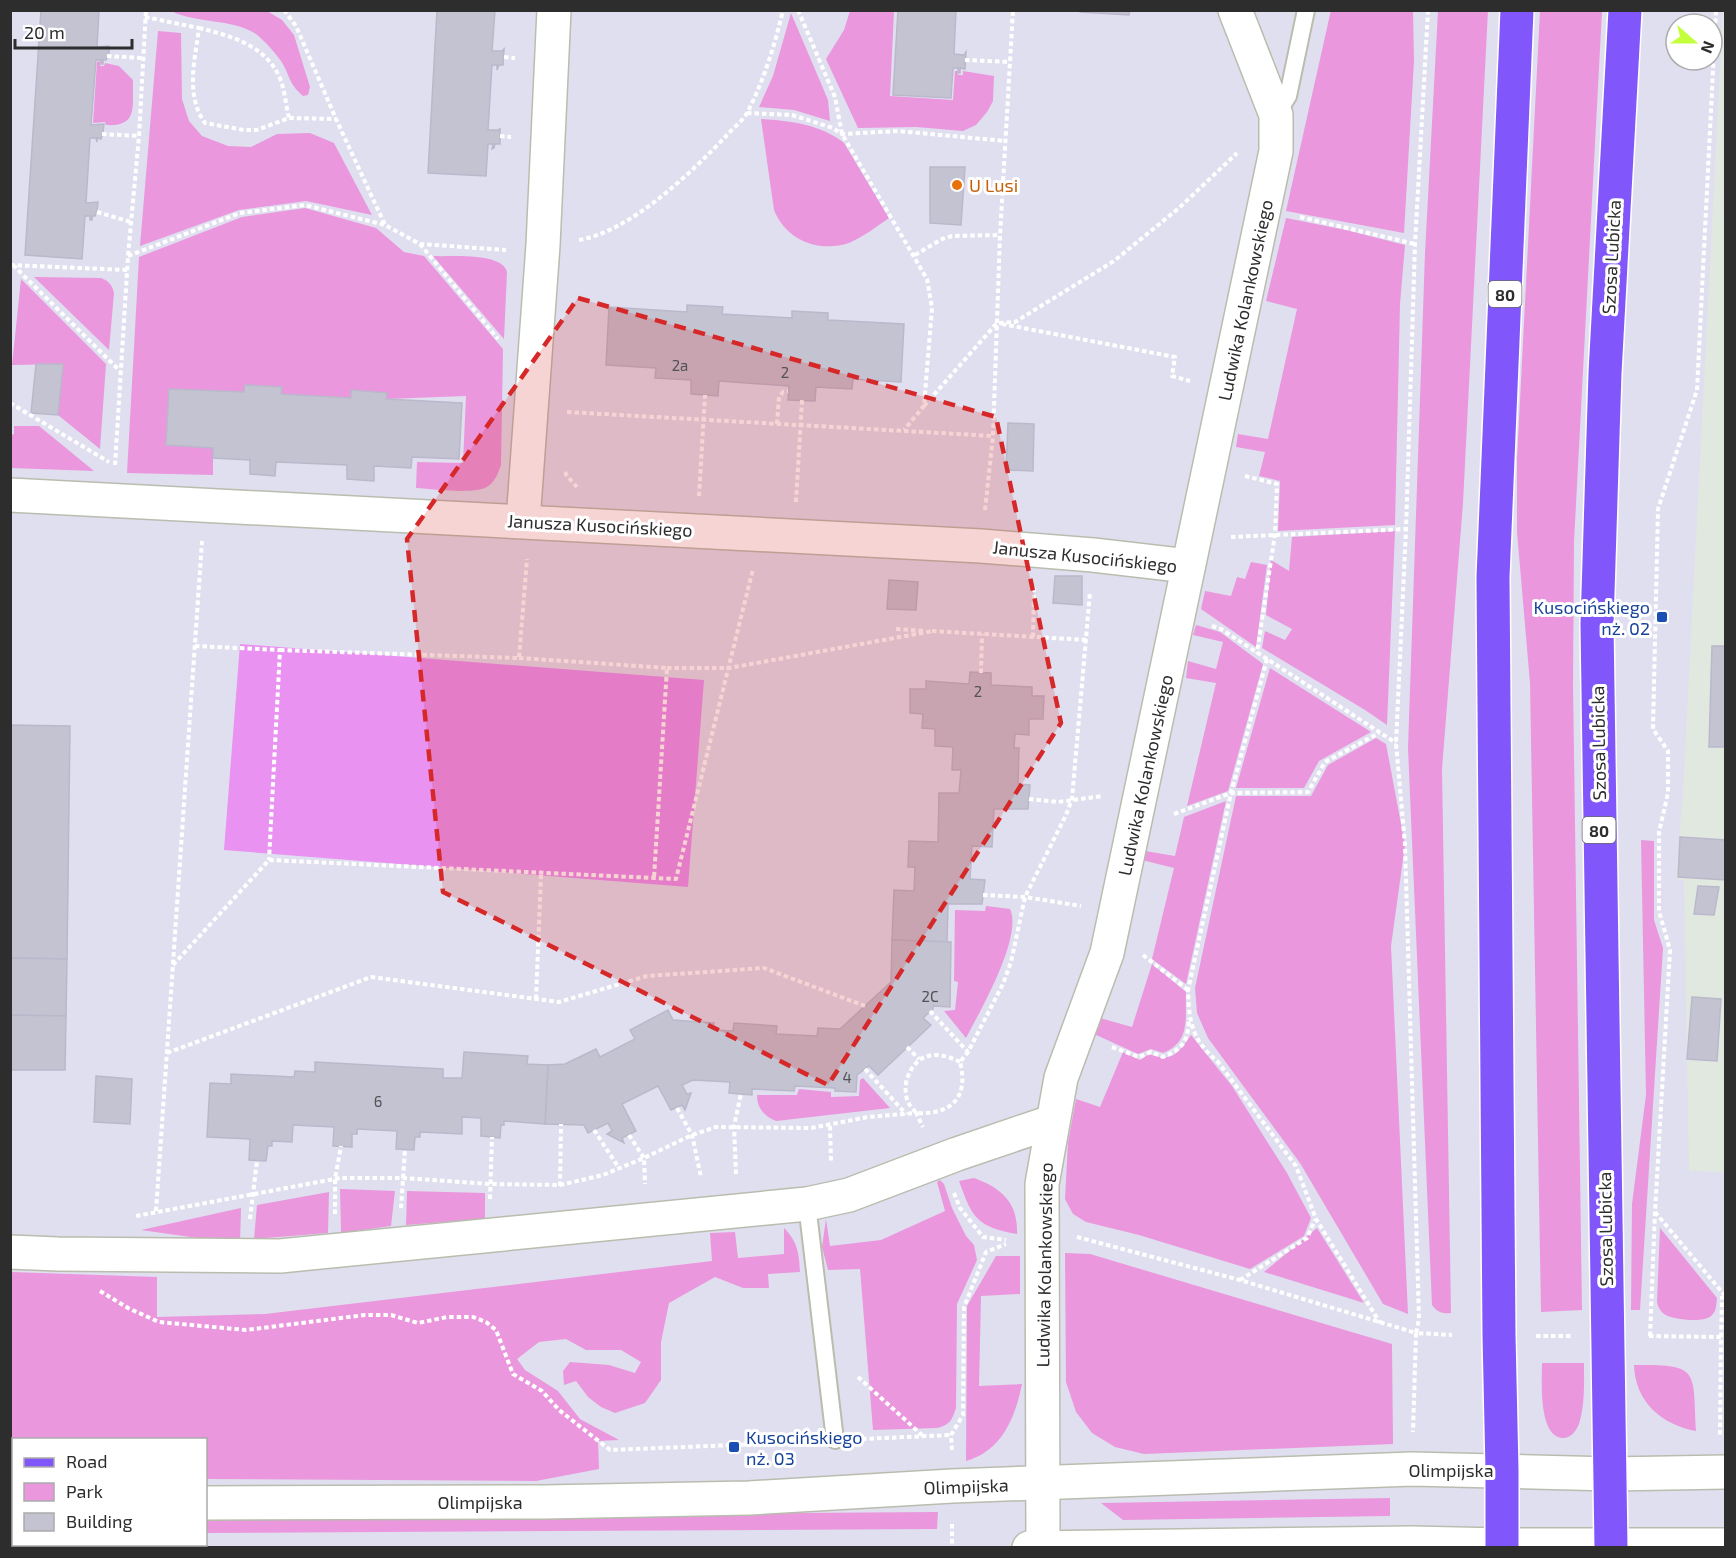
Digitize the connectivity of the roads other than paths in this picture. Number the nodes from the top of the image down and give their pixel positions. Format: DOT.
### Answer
graph roads {
  1 [pos="554,10"];
  2 [pos="1235,10"];
  3 [pos="1306,10"];
  4 [pos="1517,10"];
  5 [pos="1625,10"];
  6 [pos="1276,115"];
  7 [pos="10,495"];
  8 [pos="527,521"];
  9 [pos="1191,553"];
  10 [pos="1051,1122"];
  11 [pos="807,1204"];
  12 [pos="10,1252"];
  13 [pos="835,1440"];
  14 [pos="1503,1470"];
  15 [pos="1725,1472"];
  16 [pos="1611,1474"];
  17 [pos="1043,1483"];
  18 [pos="207,1503"];
  19 [pos="1725,1545"];
  20 [pos="1502,1546"];
  21 [pos="1611,1546"];
  22 [pos="1043,1547"];
  23 [pos="1029,1548"];
  1 -- 8 [label="street"];
  2 -- 6 [label="street, Ludwika Kolankowskiego"];
  3 -- 6 [label="lane"];
  4 -- 14 [label="main road, 80"];
  5 -- 16 [label="main road, Szosa Lubicka / 80"];
  6 -- 9 [label="street, Ludwika Kolankowskiego"];
  7 -- 8 [label="street, Janusza Kusocińskiego"];
  8 -- 9 [label="street, Janusza Kusocińskiego"];
  9 -- 10 [label="street, Ludwika Kolankowskiego"];
  10 -- 11 [label="street"];
  10 -- 17 [label="street, Ludwika Kolankowskiego"];
  11 -- 12 [label="street"];
  11 -- 13 [label="lane"];
  14 -- 16 [label="street, Olimpijska"];
  14 -- 17 [label="street, Olimpijska"];
  14 -- 20 [label="main road, 80"];
  15 -- 16 [label="street, Olimpijska"];
  16 -- 21 [label="main road, Szosa Lubicka / 80"];
  17 -- 18 [label="street, Olimpijska"];
  17 -- 22 [label="street, Ludwika Kolankowskiego"];
  19 -- 21 [label="street"];
  20 -- 21 [label="street"];
  20 -- 22 [label="street"];
  22 -- 23 [label="street"];
}
